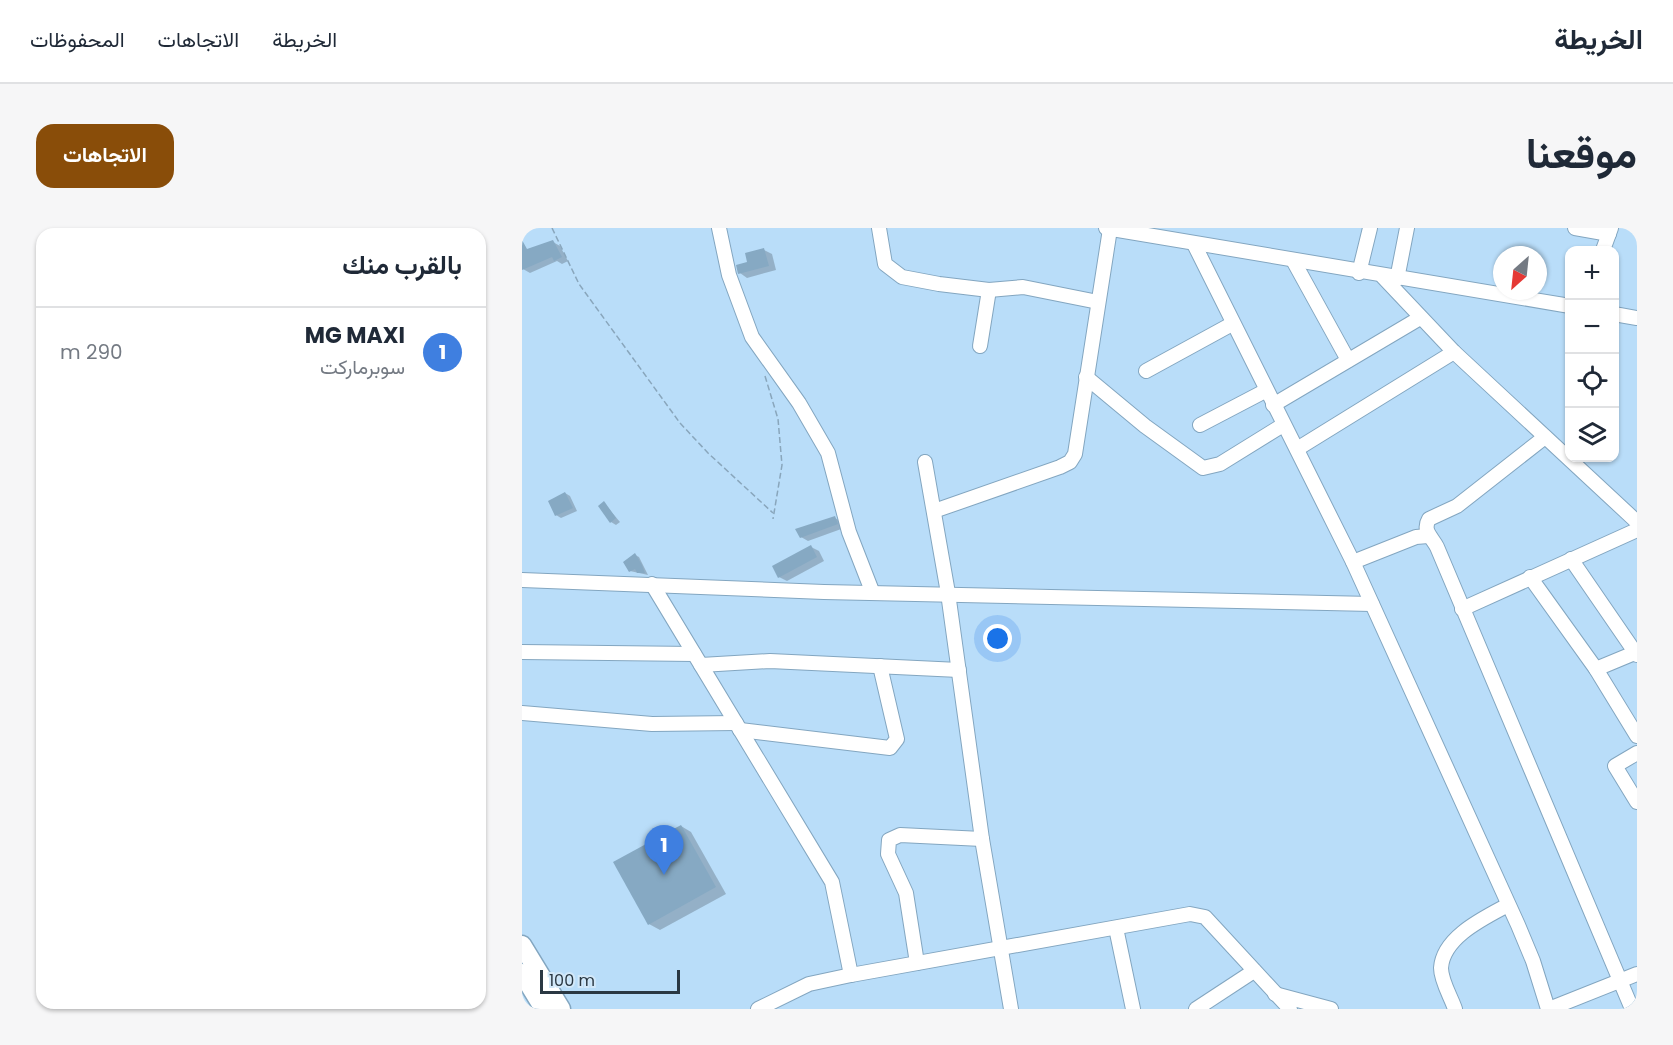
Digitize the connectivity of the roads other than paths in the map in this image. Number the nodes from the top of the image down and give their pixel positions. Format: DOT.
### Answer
graph roads {
  1 [pos="719,228"];
  2 [pos="879,228"];
  3 [pos="1108,228"];
  4 [pos="1370,228"];
  5 [pos="1407,228"];
  6 [pos="1575,228"];
  7 [pos="1610,231"];
  8 [pos="1194,244"];
  9 [pos="1604,246"];
  10 [pos="1294,261"];
  11 [pos="1359,273"];
  12 [pos="1383,277"];
  13 [pos="1397,279"];
  14 [pos="989,290"];
  15 [pos="1098,302"];
  16 [pos="1565,305"];
  17 [pos="1619,315"];
  18 [pos="1420,318"];
  19 [pos="1637,318"];
  20 [pos="1232,324"];
  21 [pos="980,346"];
  22 [pos="1454,352"];
  23 [pos="1348,360"];
  24 [pos="1146,371"];
  25 [pos="1086,377"];
  26 [pos="1265,391"];
  27 [pos="1272,405"];
  28 [pos="1200,425"];
  29 [pos="1283,425"];
  30 [pos="1545,437"];
  31 [pos="1297,449"];
  32 [pos="925,462"];
  33 [pos="934,511"];
  34 [pos="1637,522"];
  35 [pos="1637,530"];
  36 [pos="1428,536"];
  37 [pos="1571,559"];
  38 [pos="1353,562"];
  39 [pos="1530,577"];
  40 [pos="522,580"];
  41 [pos="652,584"];
  42 [pos="872,591"];
  43 [pos="948,593"];
  44 [pos="1372,604"];
  45 [pos="1462,609"];
  46 [pos="522,652"];
  47 [pos="1637,653"];
  48 [pos="698,660"];
  49 [pos="880,666"];
  50 [pos="1596,669"];
  51 [pos="959,670"];
  52 [pos="522,714"];
  53 [pos="738,727"];
  54 [pos="1637,736"];
  55 [pos="1637,753"];
  56 [pos="1637,802"];
  57 [pos="982,838"];
  58 [pos="1508,905"];
  59 [pos="1116,928"];
  60 [pos="522,945"];
  61 [pos="1001,949"];
  62 [pos="917,963"];
  63 [pos="1254,971"];
  64 [pos="522,973"];
  65 [pos="1637,974"];
  66 [pos="851,975"];
  67 [pos="1621,981"];
  68 [pos="1274,994"];
  69 [pos="772,1005"];
  70 [pos="1573,1005"];
  71 [pos="544,1009"];
  72 [pos="561,1009"];
  73 [pos="758,1009"];
  74 [pos="1011,1009"];
  75 [pos="1133,1009"];
  76 [pos="1196,1009"];
  77 [pos="1290,1009"];
  78 [pos="1331,1009"];
  79 [pos="1455,1009"];
  80 [pos="1549,1009"];
  81 [pos="1632,1009"];
  1 -- 42 [label="street"];
  2 -- 14 [label="street"];
  3 -- 8 [label="street"];
  3 -- 15 [label="street"];
  4 -- 11 [label="street"];
  5 -- 13 [label="street"];
  6 -- 7 [label="street"];
  7 -- 9 [label="street"];
  8 -- 10 [label="street"];
  8 -- 20 [label="street"];
  10 -- 11 [label="street"];
  10 -- 23 [label="street"];
  11 -- 12 [label="street"];
  12 -- 13 [label="street"];
  12 -- 18 [label="street"];
  13 -- 16 [label="street"];
  14 -- 15 [label="street"];
  14 -- 21 [label="street"];
  15 -- 25 [label="street"];
  17 -- 19 [label="street"];
  18 -- 22 [label="street"];
  18 -- 23 [label="street"];
  20 -- 24 [label="street"];
  20 -- 26 [label="street"];
  22 -- 30 [label="street"];
  22 -- 31 [label="street"];
  23 -- 27 [label="street"];
  25 -- 29 [label="street"];
  25 -- 33 [label="street"];
  26 -- 27 [label="street"];
  26 -- 28 [label="street"];
  27 -- 29 [label="street"];
  29 -- 31 [label="street"];
  30 -- 34 [label="street"];
  30 -- 36 [label="street"];
  31 -- 38 [label="street"];
  32 -- 33 [label="street"];
  33 -- 43 [label="street"];
  35 -- 37 [label="street"];
  36 -- 38 [label="street"];
  36 -- 45 [label="street"];
  37 -- 39 [label="street"];
  37 -- 47 [label="street"];
  38 -- 44 [label="street"];
  39 -- 45 [label="street"];
  39 -- 50 [label="street"];
  40 -- 41 [label="street"];
  41 -- 42 [label="street"];
  41 -- 48 [label="street"];
  42 -- 43 [label="street"];
  43 -- 44 [label="street"];
  43 -- 51 [label="street"];
  44 -- 58 [label="street"];
  45 -- 67 [label="street"];
  46 -- 48 [label="street"];
  47 -- 50 [label="street"];
  48 -- 49 [label="street"];
  48 -- 53 [label="street"];
  49 -- 51 [label="street"];
  49 -- 53 [label="street"];
  50 -- 54 [label="street"];
  51 -- 57 [label="street"];
  52 -- 53 [label="street"];
  53 -- 66 [label="street"];
  55 -- 56 [label="street"];
  57 -- 61 [label="street"];
  57 -- 62 [label="street"];
  58 -- 79 [label="street"];
  58 -- 80 [label="street"];
  59 -- 61 [label="street"];
  59 -- 63 [label="street"];
  59 -- 75 [label="street"];
  60 -- 72 [label="main road"];
  61 -- 62 [label="street"];
  61 -- 74 [label="street"];
  62 -- 66 [label="street"];
  63 -- 68 [label="street"];
  63 -- 76 [label="street"];
  64 -- 71 [label="main road"];
  65 -- 67 [label="street"];
  66 -- 69 [label="street"];
  67 -- 70 [label="street"];
  67 -- 81 [label="street"];
  68 -- 77 [label="street"];
  68 -- 78 [label="street"];
  69 -- 73 [label="street"];
  70 -- 80 [label="street"];
}
